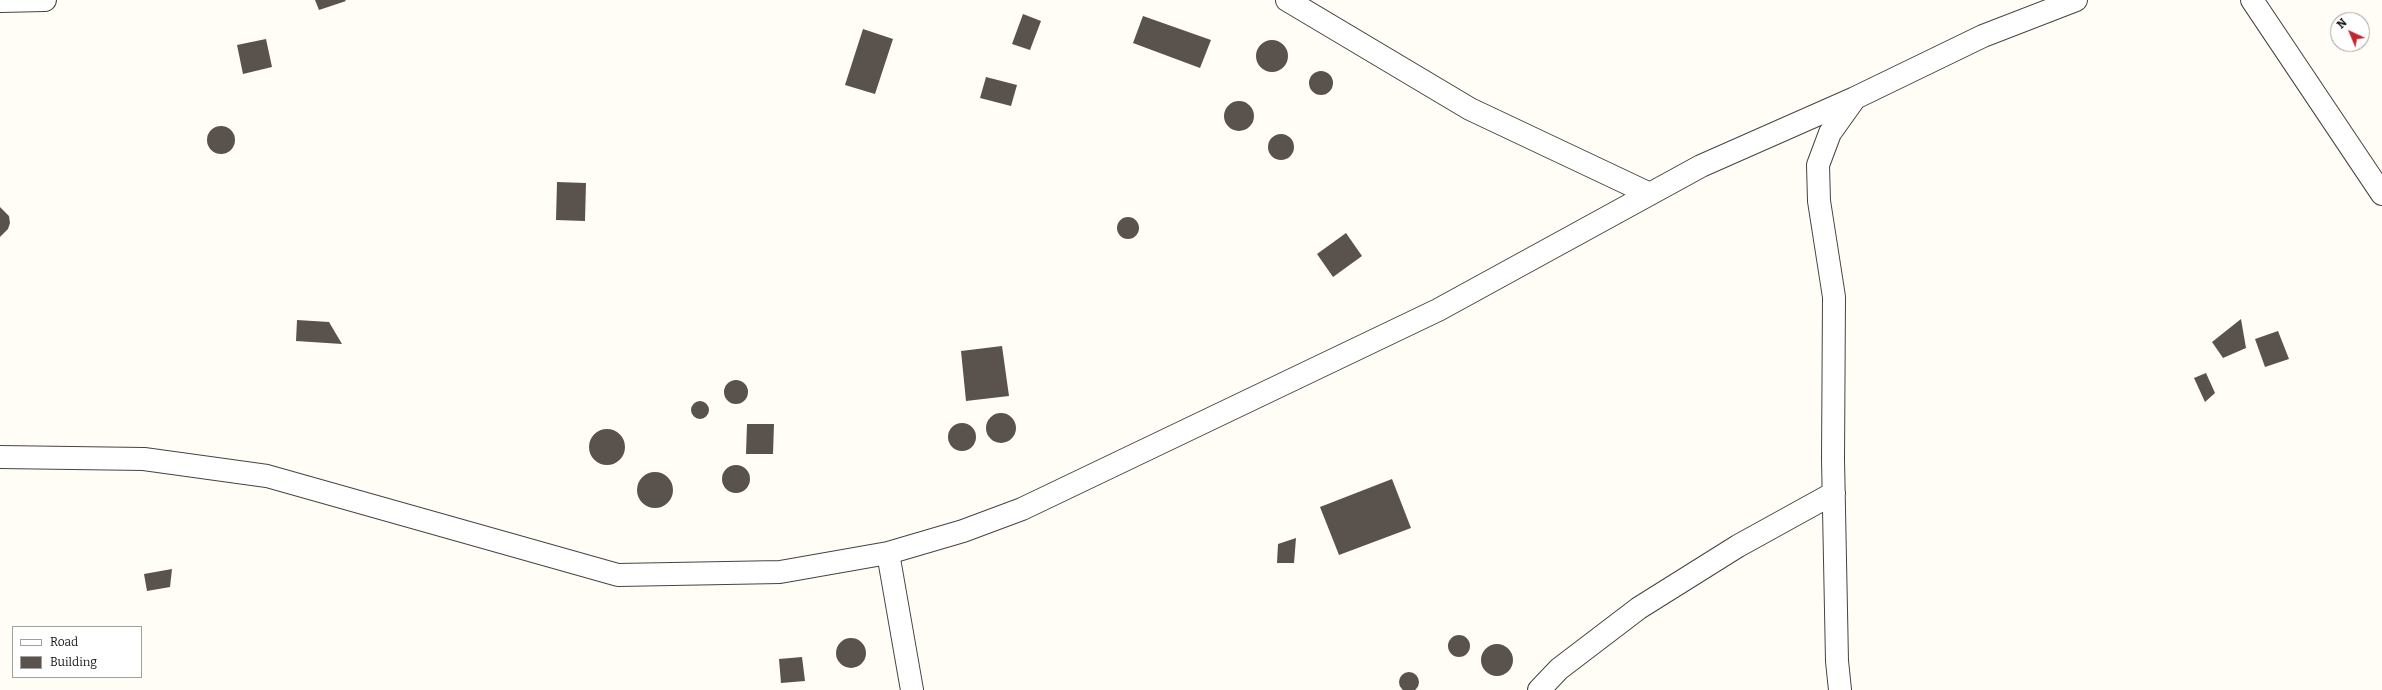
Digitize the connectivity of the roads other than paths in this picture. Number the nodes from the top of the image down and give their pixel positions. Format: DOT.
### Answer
graph roads {
  1 [pos="45,0"];
  2 [pos="1287,0"];
  3 [pos="2076,0"];
  4 [pos="2252,0"];
  5 [pos="0,1"];
  6 [pos="1855,98"];
  7 [pos="1650,194"];
  8 [pos="2382,194"];
  9 [pos="0,457"];
  10 [pos="1834,493"];
  11 [pos="888,553"];
  12 [pos="912,690"];
  13 [pos="1539,690"];
  14 [pos="1840,690"];
  1 -- 5 [label="street"];
  2 -- 7 [label="street"];
  3 -- 6 [label="street"];
  4 -- 8 [label="street"];
  6 -- 7 [label="street"];
  6 -- 10 [label="street"];
  7 -- 11 [label="street"];
  9 -- 11 [label="street"];
  10 -- 13 [label="street"];
  10 -- 14 [label="street"];
  11 -- 12 [label="street"];
}
